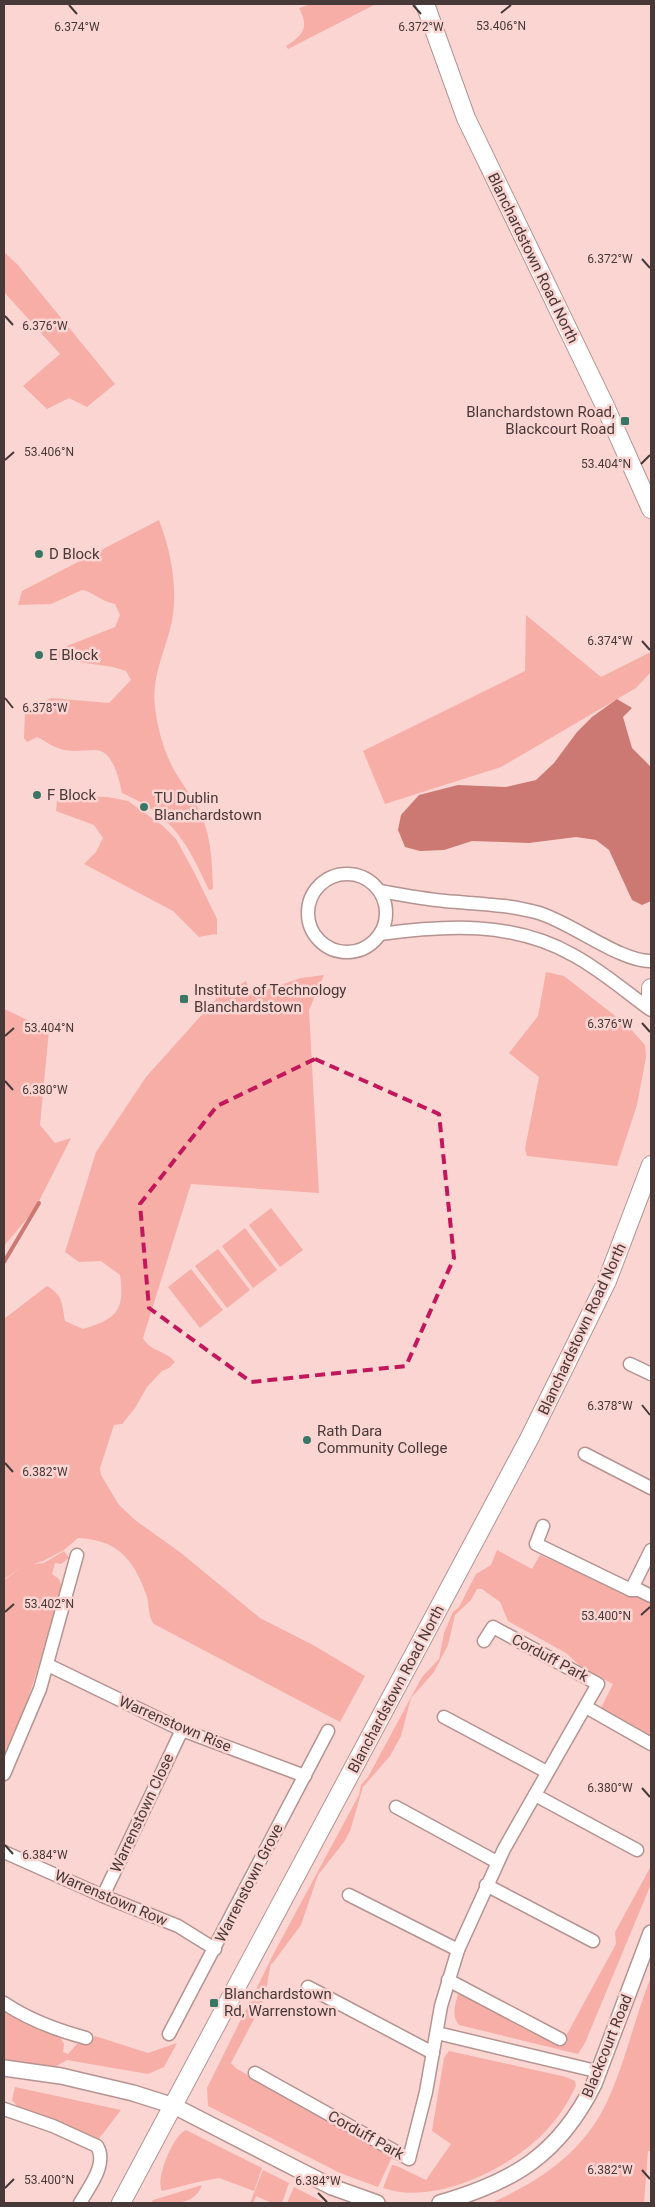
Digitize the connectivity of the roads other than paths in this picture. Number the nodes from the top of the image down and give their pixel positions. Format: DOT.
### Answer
graph roads {
  1 [pos="425,4"];
  2 [pos="651,509"];
  3 [pos="380,891"];
  4 [pos="380,934"];
  5 [pos="651,961"];
  6 [pos="651,988"];
  7 [pos="651,1002"];
  8 [pos="651,1010"];
  9 [pos="651,1165"];
  10 [pos="630,1364"];
  11 [pos="651,1374"];
  12 [pos="585,1454"];
  13 [pos="651,1488"];
  14 [pos="543,1526"];
  15 [pos="651,1550"];
  16 [pos="77,1555"];
  17 [pos="631,1590"];
  18 [pos="651,1596"];
  19 [pos="484,1641"];
  20 [pos="48,1665"];
  21 [pos="586,1707"];
  22 [pos="444,1717"];
  23 [pos="182,1730"];
  24 [pos="328,1731"];
  25 [pos="651,1744"];
  26 [pos="548,1772"];
  27 [pos="4,1774"];
  28 [pos="305,1776"];
  29 [pos="535,1794"];
  30 [pos="396,1807"];
  31 [pos="637,1850"];
  32 [pos="4,1852"];
  33 [pos="497,1862"];
  34 [pos="486,1885"];
  35 [pos="349,1895"];
  36 [pos="103,1896"];
  37 [pos="651,1933"];
  38 [pos="593,1941"];
  39 [pos="215,1949"];
  40 [pos="458,1950"];
  41 [pos="448,1980"];
  42 [pos="308,1987"];
  43 [pos="4,2003"];
  44 [pos="436,2033"];
  45 [pos="170,2034"];
  46 [pos="86,2038"];
  47 [pos="560,2039"];
  48 [pos="433,2053"];
  49 [pos="4,2068"];
  50 [pos="600,2072"];
  51 [pos="255,2073"];
  52 [pos="174,2106"];
  53 [pos="4,2109"];
  54 [pos="80,2203"];
  55 [pos="121,2203"];
  56 [pos="377,2203"];
  57 [pos="440,2203"];
  1 -- 2 [label="main road, Blanchardstown Road North"];
  3 -- 4 [label="street"];
  3 -- 4 [label="street"];
  3 -- 5 [label="street"];
  4 -- 8 [label="street"];
  6 -- 7 [label="main road"];
  9 -- 52 [label="main road, Blanchardstown Road North"];
  10 -- 11 [label="street"];
  12 -- 13 [label="street"];
  14 -- 17 [label="street"];
  15 -- 17 [label="street"];
  16 -- 20 [label="street"];
  17 -- 18 [label="street"];
  19 -- 21 [label="street, Corduff Park"];
  20 -- 23 [label="street, Warrenstown Rise"];
  20 -- 27 [label="street"];
  21 -- 25 [label="street, Corduff Park"];
  21 -- 26 [label="street, Corduff Park"];
  22 -- 26 [label="street"];
  23 -- 28 [label="street, Warrenstown Rise"];
  23 -- 36 [label="street, Warrenstown Close"];
  24 -- 28 [label="street, Warrenstown Grove"];
  26 -- 29 [label="street, Corduff Park"];
  28 -- 39 [label="street, Warrenstown Grove"];
  29 -- 31 [label="street"];
  29 -- 33 [label="street, Corduff Park"];
  30 -- 33 [label="street"];
  32 -- 36 [label="street, Warrenstown Row"];
  33 -- 34 [label="street, Corduff Park"];
  34 -- 38 [label="street"];
  34 -- 40 [label="street, Corduff Park"];
  35 -- 40 [label="street"];
  36 -- 39 [label="street, Warrenstown Row"];
  37 -- 50 [label="street, Blackcourt Road"];
  39 -- 45 [label="street, Warrenstown Grove"];
  40 -- 41 [label="street, Corduff Park"];
  41 -- 44 [label="street, Corduff Park"];
  41 -- 47 [label="street"];
  42 -- 48 [label="street"];
  43 -- 46 [label="street"];
  44 -- 48 [label="street, Corduff Park"];
  44 -- 50 [label="street"];
  48 -- 51 [label="street, Corduff Park"];
  49 -- 52 [label="street"];
  50 -- 57 [label="street, Blackcourt Road"];
  52 -- 55 [label="main road, Blanchardstown Road North"];
  52 -- 56 [label="street"];
  53 -- 54 [label="street"];
}
